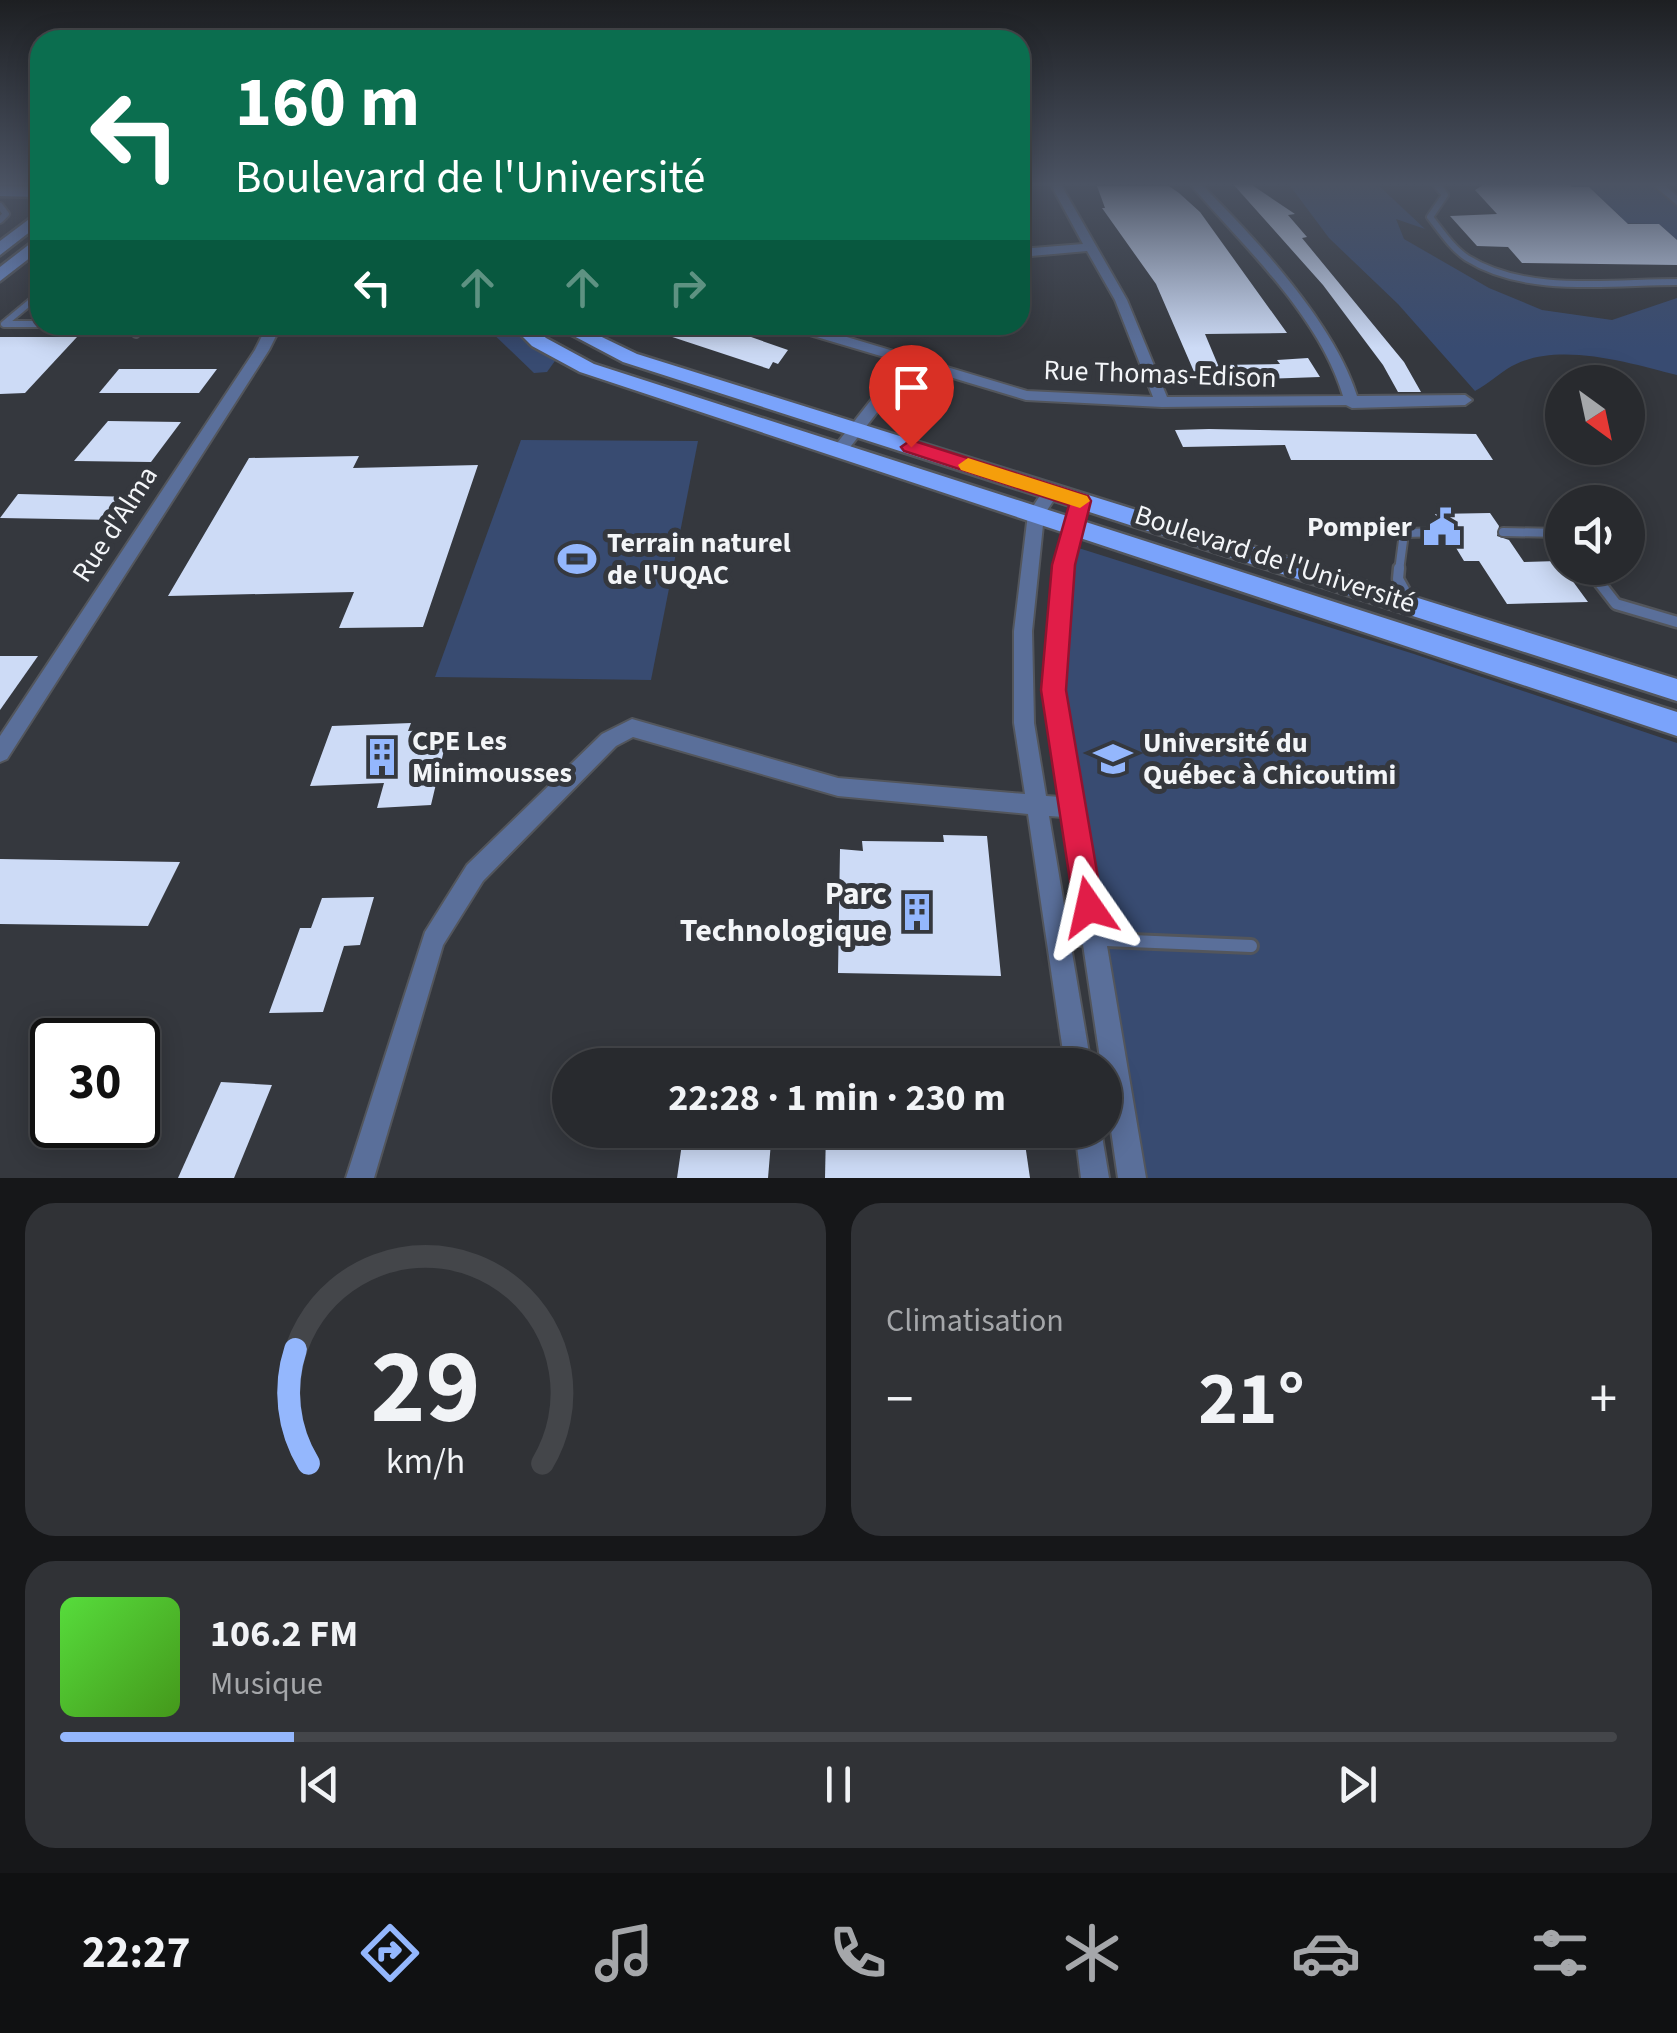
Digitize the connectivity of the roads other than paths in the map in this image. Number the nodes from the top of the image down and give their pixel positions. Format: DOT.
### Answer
graph roads {
  1 [pos="1086,238"];
  2 [pos="1245,238"];
  3 [pos="1449,238"];
  4 [pos="1091,247"];
  5 [pos="1030,252"];
  6 [pos="30,254"];
  7 [pos="0,276"];
  8 [pos="1677,282"];
  9 [pos="30,302"];
  10 [pos="2,324"];
  11 [pos="30,324"];
  12 [pos="270,335"];
  13 [pos="531,335"];
  14 [pos="583,335"];
  15 [pos="824,335"];
  16 [pos="909,361"];
  17 [pos="1465,400"];
  18 [pos="1162,402"];
  19 [pos="1352,403"];
  20 [pos="854,429"];
  21 [pos="839,450"];
  22 [pos="1051,492"];
  23 [pos="1081,501"];
  24 [pos="1036,514"];
  25 [pos="1075,527"];
  26 [pos="1446,532"];
  27 [pos="1503,532"];
  28 [pos="1545,532"];
  29 [pos="1601,585"];
  30 [pos="1413,606"];
  31 [pos="1677,622"];
  32 [pos="1410,637"];
  33 [pos="1677,690"];
  34 [pos="1677,724"];
  35 [pos="0,753"];
  36 [pos="1040,807"];
  37 [pos="1070,808"];
  38 [pos="1060,938"];
  39 [pos="1095,940"];
  40 [pos="1251,946"];
  41 [pos="1076,1048"];
  42 [pos="1091,1148"];
  43 [pos="360,1178"];
  44 [pos="1095,1178"];
  45 [pos="1132,1178"];
  1 -- 4 [label="street"];
  2 -- 19 [label="street"];
  3 -- 8 [label="lane"];
  4 -- 5 [label="street"];
  4 -- 18 [label="street"];
  6 -- 7 [label="main road"];
  9 -- 10 [label="lane"];
  10 -- 11 [label="lane"];
  12 -- 35 [label="street, Rue d'Alma"];
  13 -- 21 [label="main road, Boulevard de l'Université"];
  14 -- 20 [label="main road, Boulevard de l'Université"];
  15 -- 16 [label="street, Rue Thomas-Edison"];
  16 -- 18 [label="street, Rue Thomas-Edison"];
  16 -- 20 [label="street"];
  17 -- 19 [label="street, Rue Thomas-Edison"];
  18 -- 19 [label="street, Rue Thomas-Edison"];
  20 -- 21 [label="street"];
  20 -- 22 [label="main road, Boulevard de l'Université"];
  21 -- 24 [label="main road, Boulevard de l'Université"];
  22 -- 23 [label="main road, Boulevard de l'Université"];
  22 -- 24 [label="street"];
  23 -- 25 [label="street"];
  23 -- 30 [label="main road, Boulevard de l'Université"];
  24 -- 25 [label="main road, Boulevard de l'Université"];
  24 -- 36 [label="street"];
  25 -- 32 [label="main road, Boulevard de l'Université"];
  25 -- 37 [label="street"];
  26 -- 30 [label="lane"];
  27 -- 28 [label="lane"];
  29 -- 31 [label="lane"];
  30 -- 32 [label="main road"];
  30 -- 33 [label="main road, Boulevard de l'Université"];
  32 -- 34 [label="main road, Boulevard de l'Université"];
  36 -- 37 [label="street"];
  36 -- 38 [label="street"];
  36 -- 43 [label="street"];
  37 -- 39 [label="street"];
  38 -- 39 [label="lane"];
  38 -- 41 [label="street"];
  39 -- 40 [label="lane"];
  39 -- 45 [label="street"];
  42 -- 44 [label="street"];
}
